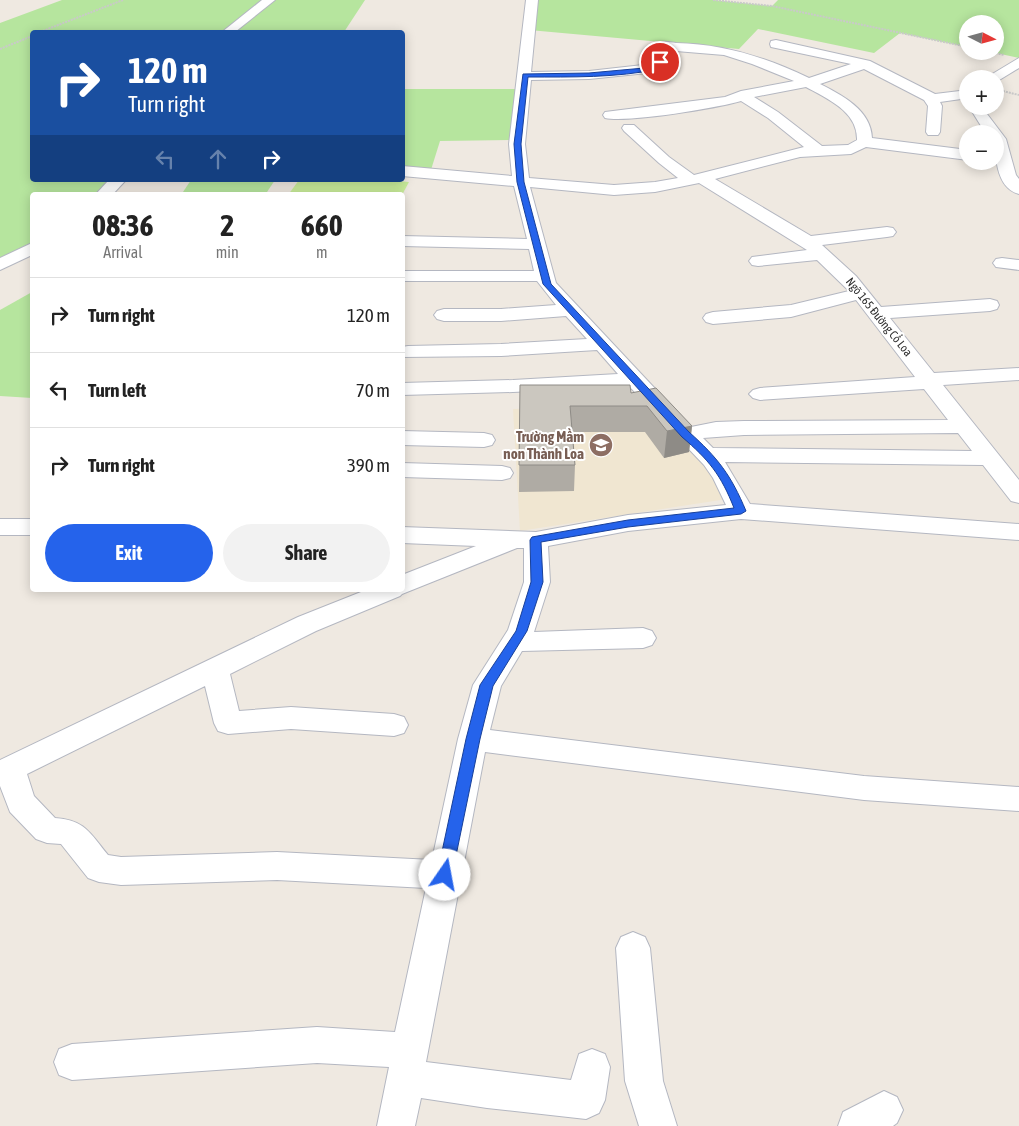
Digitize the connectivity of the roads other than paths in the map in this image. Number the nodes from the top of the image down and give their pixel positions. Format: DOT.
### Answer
graph roads {
  1 [pos="269,0"];
  2 [pos="532,0"];
  3 [pos="231,30"];
  4 [pos="1019,62"];
  5 [pos="865,64"];
  6 [pos="840,71"];
  7 [pos="1004,71"];
  8 [pos="525,76"];
  9 [pos="808,83"];
  10 [pos="741,96"];
  11 [pos="959,98"];
  12 [pos="933,99"];
  13 [pos="610,115"];
  14 [pos="629,128"];
  15 [pos="933,132"];
  16 [pos="864,142"];
  17 [pos="817,150"];
  18 [pos="959,154"];
  19 [pos="1004,168"];
  20 [pos="405,171"];
  21 [pos="696,179"];
  22 [pos="116,182"];
  23 [pos="521,182"];
  24 [pos="1019,189"];
  25 [pos="107,192"];
  26 [pos="887,232"];
  27 [pos="405,241"];
  28 [pos="536,244"];
  29 [pos="815,248"];
  30 [pos="30,249"];
  31 [pos="758,261"];
  32 [pos="0,265"];
  33 [pos="405,276"];
  34 [pos="545,276"];
  35 [pos="862,293"];
  36 [pos="990,305"];
  37 [pos="571,310"];
  38 [pos="876,313"];
  39 [pos="444,315"];
  40 [pos="713,318"];
  41 [pos="602,344"];
  42 [pos="408,352"];
  43 [pos="1019,374"];
  44 [pos="635,379"];
  45 [pos="930,381"];
  46 [pos="405,389"];
  47 [pos="760,394"];
  48 [pos="964,426"];
  49 [pos="686,434"];
  50 [pos="405,438"];
  51 [pos="484,440"];
  52 [pos="709,455"];
  53 [pos="1003,468"];
  54 [pos="405,470"];
  55 [pos="502,473"];
  56 [pos="1019,496"];
  57 [pos="741,511"];
  58 [pos="0,527"];
  59 [pos="30,527"];
  60 [pos="1019,532"];
  61 [pos="405,535"];
  62 [pos="525,540"];
  63 [pos="405,584"];
  64 [pos="386,592"];
  65 [pos="643,638"];
  66 [pos="515,642"];
  67 [pos="215,669"];
  68 [pos="394,724"];
  69 [pos="473,739"];
  70 [pos="5,771"];
  71 [pos="1019,799"];
  72 [pos="445,875"];
  73 [pos="634,948"];
  74 [pos="72,1062"];
  75 [pos="407,1064"];
  76 [pos="592,1067"];
  77 [pos="396,1126"];
  78 [pos="658,1126"];
  1 -- 3 [label="street"];
  2 -- 8 [label="street"];
  4 -- 7 [label="street"];
  5 -- 6 [label="street"];
  5 -- 6 [label="street"];
  5 -- 12 [label="street"];
  6 -- 9 [label="street"];
  8 -- 9 [label="street"];
  8 -- 23 [label="street"];
  9 -- 10 [label="street"];
  9 -- 16 [label="street"];
  10 -- 13 [label="street"];
  10 -- 17 [label="street"];
  11 -- 12 [label="street"];
  12 -- 15 [label="street"];
  14 -- 21 [label="street, Ngõ 165 Đường Cổ Loa"];
  16 -- 17 [label="street"];
  16 -- 18 [label="street"];
  17 -- 21 [label="street"];
  19 -- 24 [label="street"];
  20 -- 23 [label="street"];
  21 -- 23 [label="street"];
  21 -- 29 [label="street, Ngõ 165 Đường Cổ Loa"];
  22 -- 25 [label="street"];
  23 -- 28 [label="street"];
  26 -- 29 [label="street"];
  27 -- 28 [label="street"];
  28 -- 34 [label="street"];
  29 -- 31 [label="street"];
  29 -- 35 [label="street, Ngõ 165 Đường Cổ Loa"];
  30 -- 32 [label="street"];
  33 -- 34 [label="street"];
  34 -- 37 [label="street"];
  35 -- 38 [label="street, Ngõ 165 Đường Cổ Loa"];
  35 -- 40 [label="street"];
  36 -- 38 [label="street"];
  37 -- 39 [label="street"];
  37 -- 41 [label="street"];
  38 -- 45 [label="street, Ngõ 165 Đường Cổ Loa"];
  41 -- 42 [label="street"];
  41 -- 44 [label="street"];
  43 -- 45 [label="street"];
  44 -- 46 [label="street"];
  44 -- 49 [label="street"];
  45 -- 47 [label="street"];
  45 -- 48 [label="street, Ngõ 165 Đường Cổ Loa"];
  48 -- 49 [label="street"];
  48 -- 53 [label="street, Ngõ 165 Đường Cổ Loa"];
  49 -- 52 [label="street"];
  50 -- 51 [label="street"];
  52 -- 53 [label="street"];
  52 -- 57 [label="street"];
  53 -- 56 [label="street, Ngõ 165 Đường Cổ Loa"];
  54 -- 55 [label="street"];
  57 -- 60 [label="street"];
  57 -- 62 [label="street"];
  58 -- 59 [label="street"];
  61 -- 62 [label="street"];
  62 -- 63 [label="street"];
  62 -- 66 [label="street"];
  64 -- 67 [label="street"];
  65 -- 66 [label="street"];
  66 -- 69 [label="street"];
  67 -- 68 [label="street"];
  67 -- 70 [label="street"];
  69 -- 71 [label="street"];
  69 -- 72 [label="street"];
  70 -- 72 [label="street"];
  72 -- 75 [label="street"];
  73 -- 78 [label="street"];
  74 -- 75 [label="street"];
  75 -- 76 [label="street"];
  75 -- 77 [label="street"];
}
